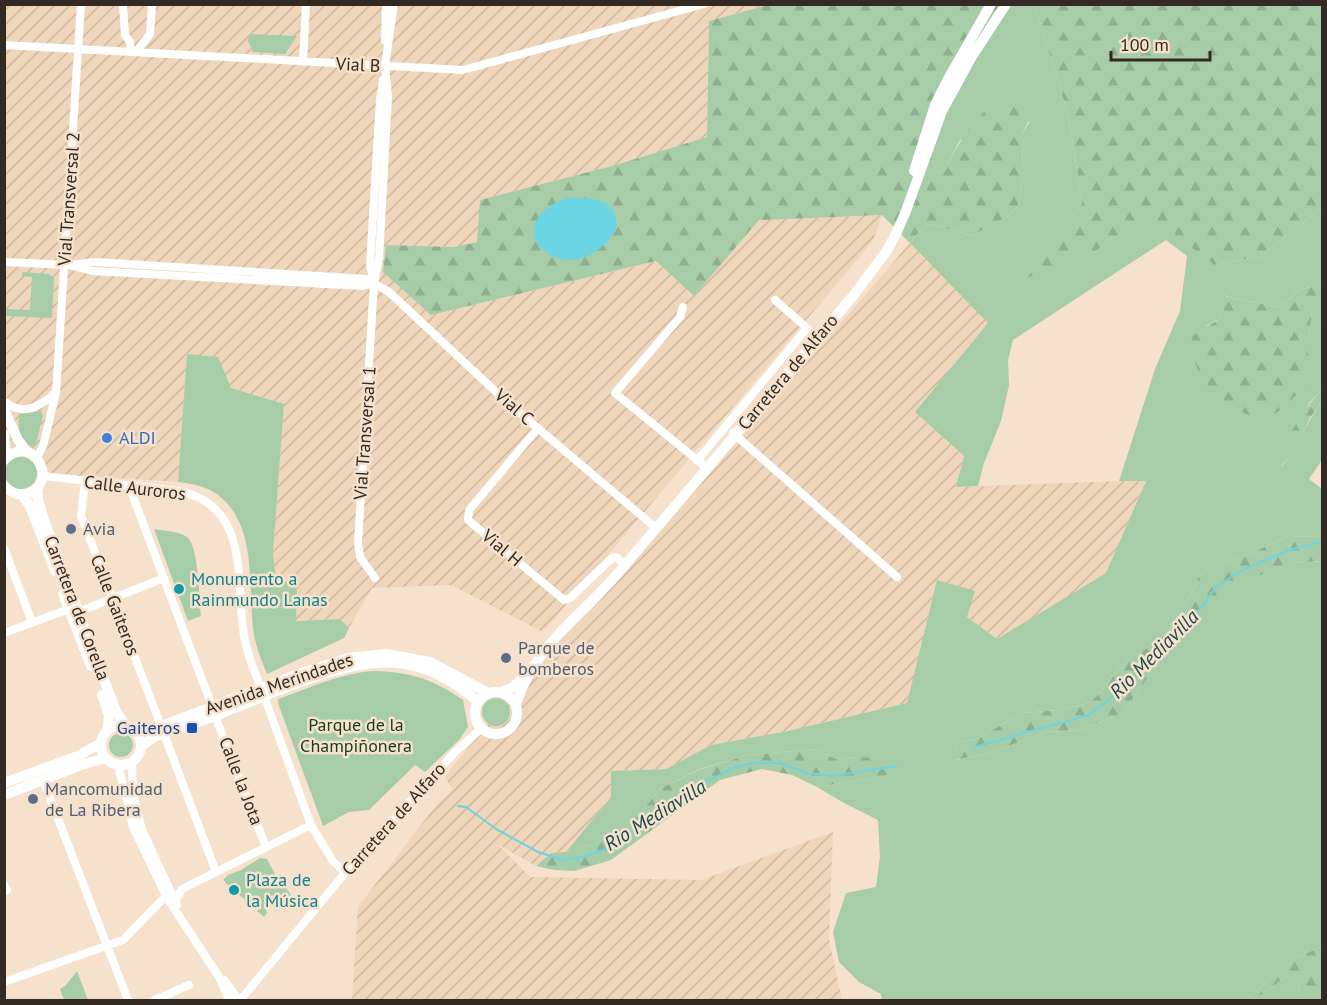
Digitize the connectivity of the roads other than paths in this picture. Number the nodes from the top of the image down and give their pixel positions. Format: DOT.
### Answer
graph roads {
  1 [pos="81,4"];
  2 [pos="123,4"];
  3 [pos="152,4"];
  4 [pos="306,4"];
  5 [pos="386,4"];
  6 [pos="394,4"];
  7 [pos="704,4"];
  8 [pos="992,4"];
  9 [pos="1006,4"];
  10 [pos="4,45"];
  11 [pos="78,50"];
  12 [pos="133,52"];
  13 [pos="303,62"];
  14 [pos="385,66"];
  15 [pos="4,261"];
  16 [pos="68,265"];
  17 [pos="374,283"];
  18 [pos="775,300"];
  19 [pos="683,307"];
  20 [pos="56,393"];
  21 [pos="4,401"];
  22 [pos="4,410"];
  23 [pos="538,428"];
  24 [pos="4,434"];
  25 [pos="734,434"];
  26 [pos="27,452"];
  27 [pos="37,458"];
  28 [pos="5,459"];
  29 [pos="703,465"];
  30 [pos="43,476"];
  31 [pos="85,481"];
  32 [pos="4,486"];
  33 [pos="129,486"];
  34 [pos="37,488"];
  35 [pos="22,495"];
  36 [pos="655,527"];
  37 [pos="4,548"];
  38 [pos="624,563"];
  39 [pos="897,577"];
  40 [pos="164,578"];
  41 [pos="375,578"];
  42 [pos="113,598"];
  43 [pos="74,611"];
  44 [pos="32,622"];
  45 [pos="4,633"];
  46 [pos="262,692"];
  47 [pos="501,692"];
  48 [pos="488,693"];
  49 [pos="478,702"];
  50 [pos="516,704"];
  51 [pos="213,711"];
  52 [pos="125,725"];
  53 [pos="482,728"];
  54 [pos="108,729"];
  55 [pos="163,730"];
  56 [pos="137,732"];
  57 [pos="101,743"];
  58 [pos="142,746"];
  59 [pos="105,758"];
  60 [pos="132,763"];
  61 [pos="118,765"];
  62 [pos="43,780"];
  63 [pos="4,783"];
  64 [pos="4,795"];
  65 [pos="311,825"];
  66 [pos="266,847"];
  67 [pos="216,872"];
  68 [pos="345,873"];
  69 [pos="165,878"];
  70 [pos="4,884"];
  71 [pos="182,889"];
  72 [pos="4,892"];
  73 [pos="166,896"];
  74 [pos="175,902"];
  75 [pos="108,945"];
  76 [pos="4,982"];
  77 [pos="189,985"];
  78 [pos="236,999"];
  79 [pos="128,1000"];
  80 [pos="155,1000"];
  1 -- 11 [label="street, Vial Transversal 2"];
  2 -- 12 [label="street"];
  3 -- 12 [label="street"];
  4 -- 13 [label="street"];
  5 -- 14 [label="street, Vial Transversal 1"];
  6 -- 14 [label="street, Vial Transversal 1"];
  7 -- 14 [label="street, Vial B"];
  8 -- 25 [label="main road, Carretera de Alfaro"];
  9 -- 25 [label="main road, Carretera de Alfaro"];
  10 -- 11 [label="street, Vial B"];
  11 -- 12 [label="street, Vial B"];
  11 -- 16 [label="street, Vial Transversal 2"];
  12 -- 13 [label="street, Vial B"];
  13 -- 14 [label="street, Vial B"];
  14 -- 17 [label="street, Vial Transversal 1"];
  15 -- 16 [label="street"];
  16 -- 17 [label="street"];
  16 -- 20 [label="street, Vial Transversal 2"];
  17 -- 23 [label="street, Vial C"];
  17 -- 41 [label="street, Vial Transversal 1"];
  18 -- 29 [label="street"];
  19 -- 29 [label="street"];
  20 -- 21 [label="street"];
  20 -- 27 [label="street, Vial Transversal 2"];
  22 -- 26 [label="main road"];
  23 -- 36 [label="street, Vial C"];
  23 -- 38 [label="street, Vial H"];
  24 -- 28 [label="main road"];
  25 -- 29 [label="main road, Carretera de Alfaro"];
  25 -- 39 [label="street"];
  26 -- 27 [label="main road"];
  26 -- 28 [label="main road"];
  27 -- 30 [label="main road"];
  29 -- 36 [label="main road, Carretera de Alfaro"];
  30 -- 31 [label="street, Calle Auroros"];
  30 -- 34 [label="main road"];
  31 -- 33 [label="street, Calle Auroros"];
  31 -- 42 [label="street, Calle Gaiteros"];
  32 -- 35 [label="main road"];
  33 -- 40 [label="street, Calle la Jota"];
  33 -- 46 [label="street, Calle Auroros"];
  34 -- 35 [label="main road"];
  34 -- 43 [label="main road, Carretera de Corella"];
  35 -- 43 [label="main road, Carretera de Corella"];
  36 -- 38 [label="main road, Carretera de Alfaro"];
  37 -- 44 [label="street"];
  38 -- 47 [label="main road, Carretera de Alfaro"];
  38 -- 50 [label="main road, Carretera de Alfaro"];
  40 -- 42 [label="street"];
  40 -- 51 [label="street, Calle la Jota"];
  42 -- 43 [label="street"];
  42 -- 55 [label="street, Calle Gaiteros"];
  43 -- 44 [label="street"];
  43 -- 52 [label="main road, Carretera de Corella"];
  43 -- 54 [label="main road, Carretera de Corella"];
  44 -- 45 [label="street"];
  46 -- 48 [label="main road, Avenida Merindades"];
  46 -- 49 [label="main road, Avenida Merindades"];
  46 -- 51 [label="main road, Avenida Merindades"];
  46 -- 65 [label="street, Calle Auroros"];
  47 -- 48 [label="main road"];
  47 -- 50 [label="main road"];
  48 -- 49 [label="main road"];
  49 -- 53 [label="main road"];
  50 -- 53 [label="main road"];
  51 -- 55 [label="main road, Avenida Merindades"];
  51 -- 66 [label="street, Calle la Jota"];
  52 -- 54 [label="main road"];
  52 -- 56 [label="main road"];
  53 -- 68 [label="street, Carretera de Alfaro"];
  54 -- 57 [label="main road"];
  55 -- 56 [label="main road, Avenida Merindades"];
  55 -- 58 [label="main road, Avenida Merindades"];
  55 -- 67 [label="street, Calle Gaiteros"];
  56 -- 58 [label="main road"];
  57 -- 59 [label="main road"];
  57 -- 63 [label="main road"];
  58 -- 60 [label="main road"];
  59 -- 61 [label="main road"];
  59 -- 62 [label="main road"];
  60 -- 61 [label="main road"];
  60 -- 69 [label="street"];
  61 -- 73 [label="street"];
  62 -- 64 [label="main road"];
  62 -- 75 [label="street"];
  65 -- 66 [label="street"];
  65 -- 68 [label="street, Calle Auroros"];
  66 -- 67 [label="street"];
  67 -- 71 [label="street"];
  68 -- 78 [label="street, Carretera de Alfaro"];
  69 -- 71 [label="street"];
  69 -- 74 [label="street"];
  70 -- 72 [label="street"];
  71 -- 74 [label="street"];
  73 -- 75 [label="street"];
  73 -- 78 [label="street"];
  74 -- 78 [label="street"];
  75 -- 76 [label="street"];
  75 -- 79 [label="street"];
  77 -- 80 [label="street"];
}
